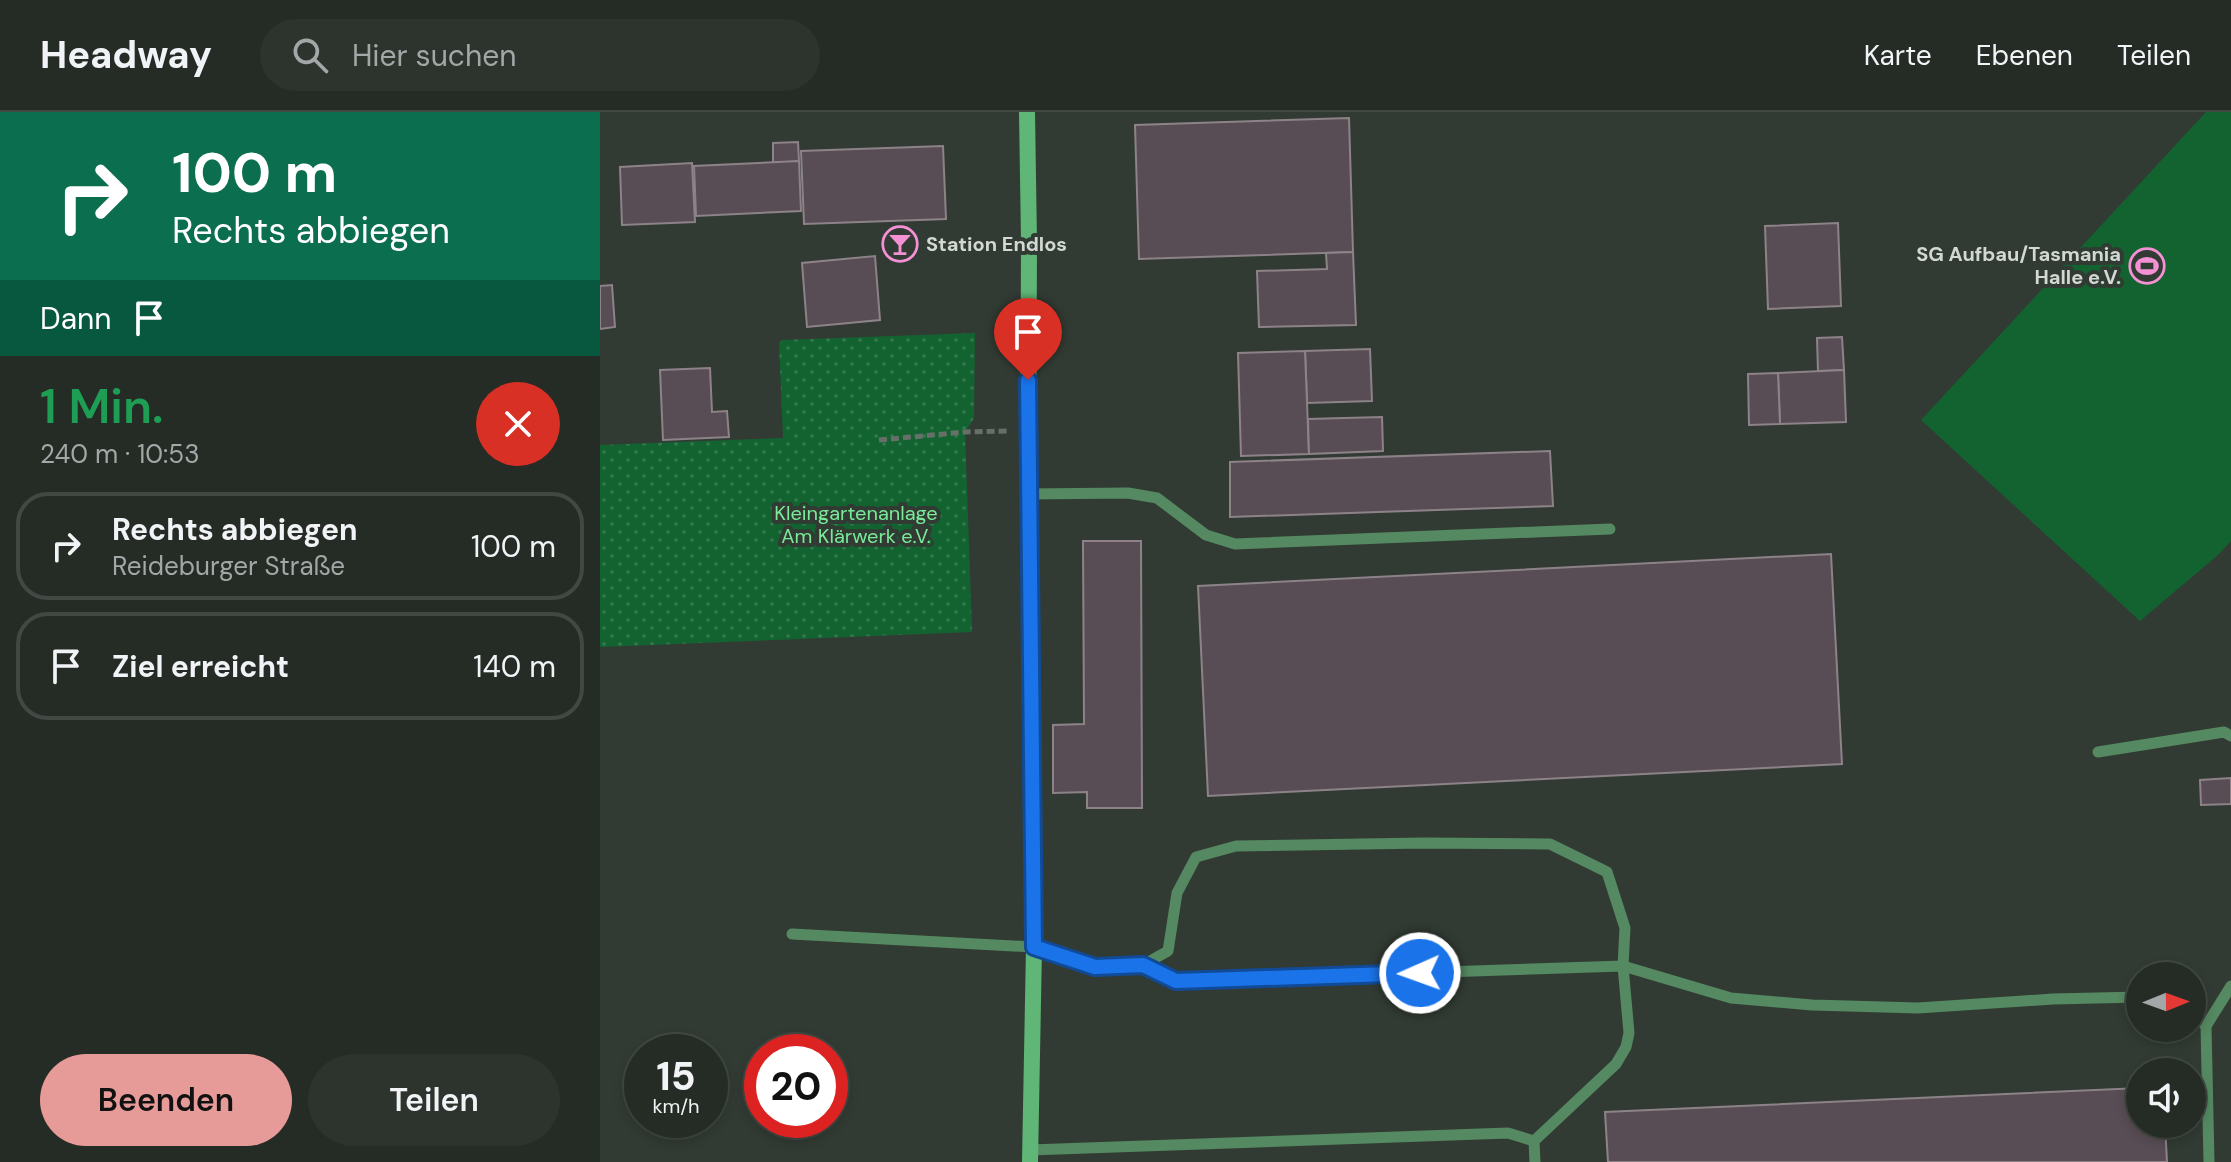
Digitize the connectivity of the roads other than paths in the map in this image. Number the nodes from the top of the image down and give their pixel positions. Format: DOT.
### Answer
graph roads {
  1 [pos="1027,112"];
  2 [pos="1028,494"];
  3 [pos="1610,529"];
  4 [pos="2231,736"];
  5 [pos="2098,752"];
  6 [pos="792,934"];
  7 [pos="1034,947"];
  8 [pos="1143,965"];
  9 [pos="1623,966"];
  10 [pos="2231,986"];
  11 [pos="2126,997"];
  12 [pos="2206,1026"];
  13 [pos="1534,1141"];
  14 [pos="1030,1156"];
  15 [pos="1535,1162"];
  16 [pos="2209,1162"];
  1 -- 2 [label="street"];
  2 -- 3 [label="lane"];
  2 -- 7 [label="street"];
  4 -- 5 [label="lane"];
  6 -- 7 [label="lane"];
  7 -- 8 [label="lane"];
  7 -- 14 [label="street"];
  8 -- 9 [label="lane"];
  8 -- 9 [label="lane"];
  9 -- 11 [label="lane"];
  9 -- 13 [label="lane"];
  10 -- 12 [label="lane"];
  12 -- 16 [label="lane"];
  13 -- 14 [label="lane"];
  13 -- 15 [label="lane"];
}
